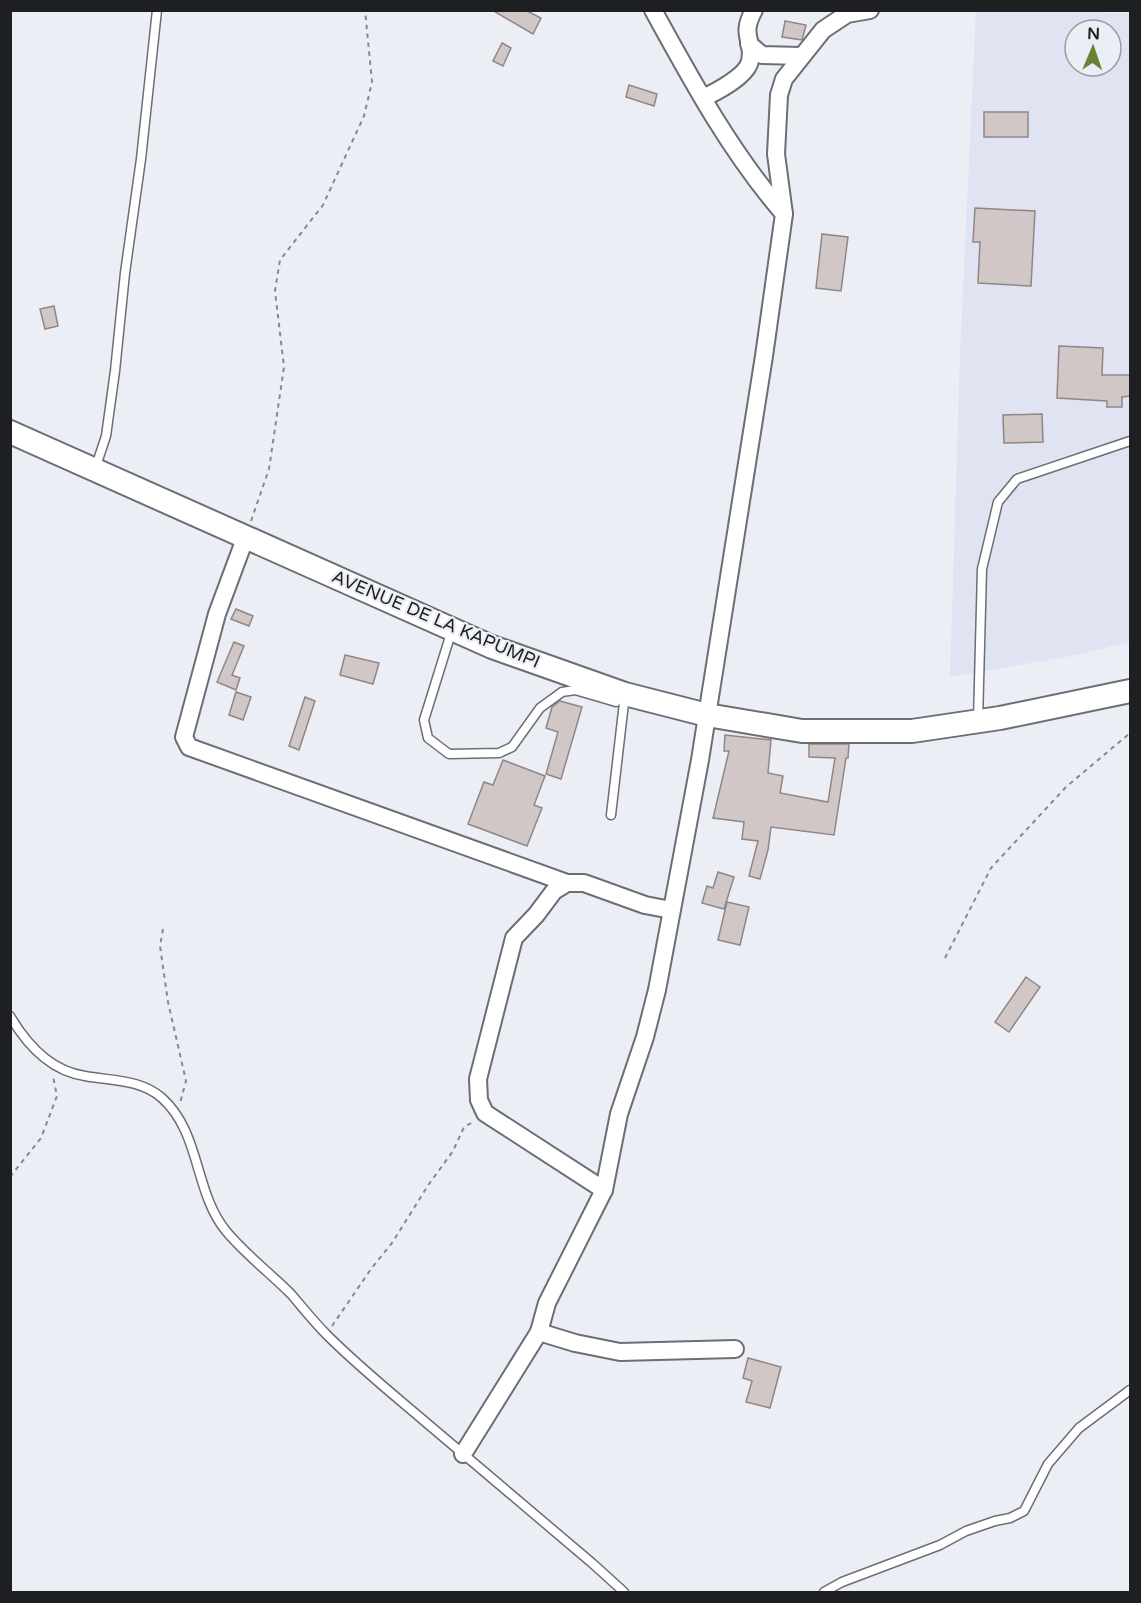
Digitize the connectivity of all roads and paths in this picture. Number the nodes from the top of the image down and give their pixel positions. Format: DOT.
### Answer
graph roads {
  1 [pos="157,10"];
  2 [pos="364,10"];
  3 [pos="653,10"];
  4 [pos="754,10"];
  5 [pos="870,10"];
  6 [pos="749,44"];
  7 [pos="801,56"];
  8 [pos="703,98"];
  9 [pos="784,214"];
  10 [pos="10,432"];
  11 [pos="1131,441"];
  12 [pos="95,470"];
  13 [pos="246,536"];
  14 [pos="452,629"];
  15 [pos="1131,691"];
  16 [pos="624,699"];
  17 [pos="707,716"];
  18 [pos="978,721"];
  19 [pos="1131,733"];
  20 [pos="611,815"];
  21 [pos="567,883"];
  22 [pos="671,910"];
  23 [pos="163,929"];
  24 [pos="945,958"];
  25 [pos="10,1016"];
  26 [pos="50,1062"];
  27 [pos="485,1113"];
  28 [pos="177,1114"];
  29 [pos="10,1178"];
  30 [pos="604,1190"];
  31 [pos="539,1332"];
  32 [pos="326,1334"];
  33 [pos="735,1348"];
  34 [pos="1131,1390"];
  35 [pos="463,1454"];
  36 [pos="624,1593"];
  37 [pos="824,1593"];
  1 -- 12 [label="lane"];
  2 -- 13 [label="path"];
  3 -- 8 [label="street"];
  4 -- 6 [label="street"];
  5 -- 7 [label="street"];
  6 -- 7 [label="street"];
  6 -- 8 [label="street"];
  7 -- 9 [label="street"];
  8 -- 9 [label="street"];
  9 -- 17 [label="street"];
  10 -- 12 [label="main road, AVENUE DE LA KAPUMPI"];
  11 -- 18 [label="lane"];
  12 -- 13 [label="main road, AVENUE DE LA KAPUMPI"];
  13 -- 14 [label="main road, AVENUE DE LA KAPUMPI"];
  13 -- 21 [label="street"];
  14 -- 16 [label="main road, AVENUE DE LA KAPUMPI"];
  14 -- 16 [label="lane"];
  15 -- 18 [label="main road, AVENUE DE LA KAPUMPI"];
  16 -- 17 [label="main road, AVENUE DE LA KAPUMPI"];
  16 -- 20 [label="lane"];
  17 -- 18 [label="main road, AVENUE DE LA KAPUMPI"];
  17 -- 22 [label="street"];
  19 -- 24 [label="path"];
  21 -- 22 [label="street"];
  21 -- 27 [label="street"];
  22 -- 30 [label="street"];
  23 -- 28 [label="path"];
  25 -- 26 [label="lane"];
  26 -- 28 [label="lane"];
  26 -- 29 [label="path"];
  27 -- 30 [label="street"];
  27 -- 32 [label="path"];
  28 -- 32 [label="lane"];
  30 -- 31 [label="street"];
  31 -- 33 [label="street"];
  31 -- 35 [label="street"];
  32 -- 35 [label="lane"];
  34 -- 37 [label="lane"];
  35 -- 36 [label="lane"];
}
